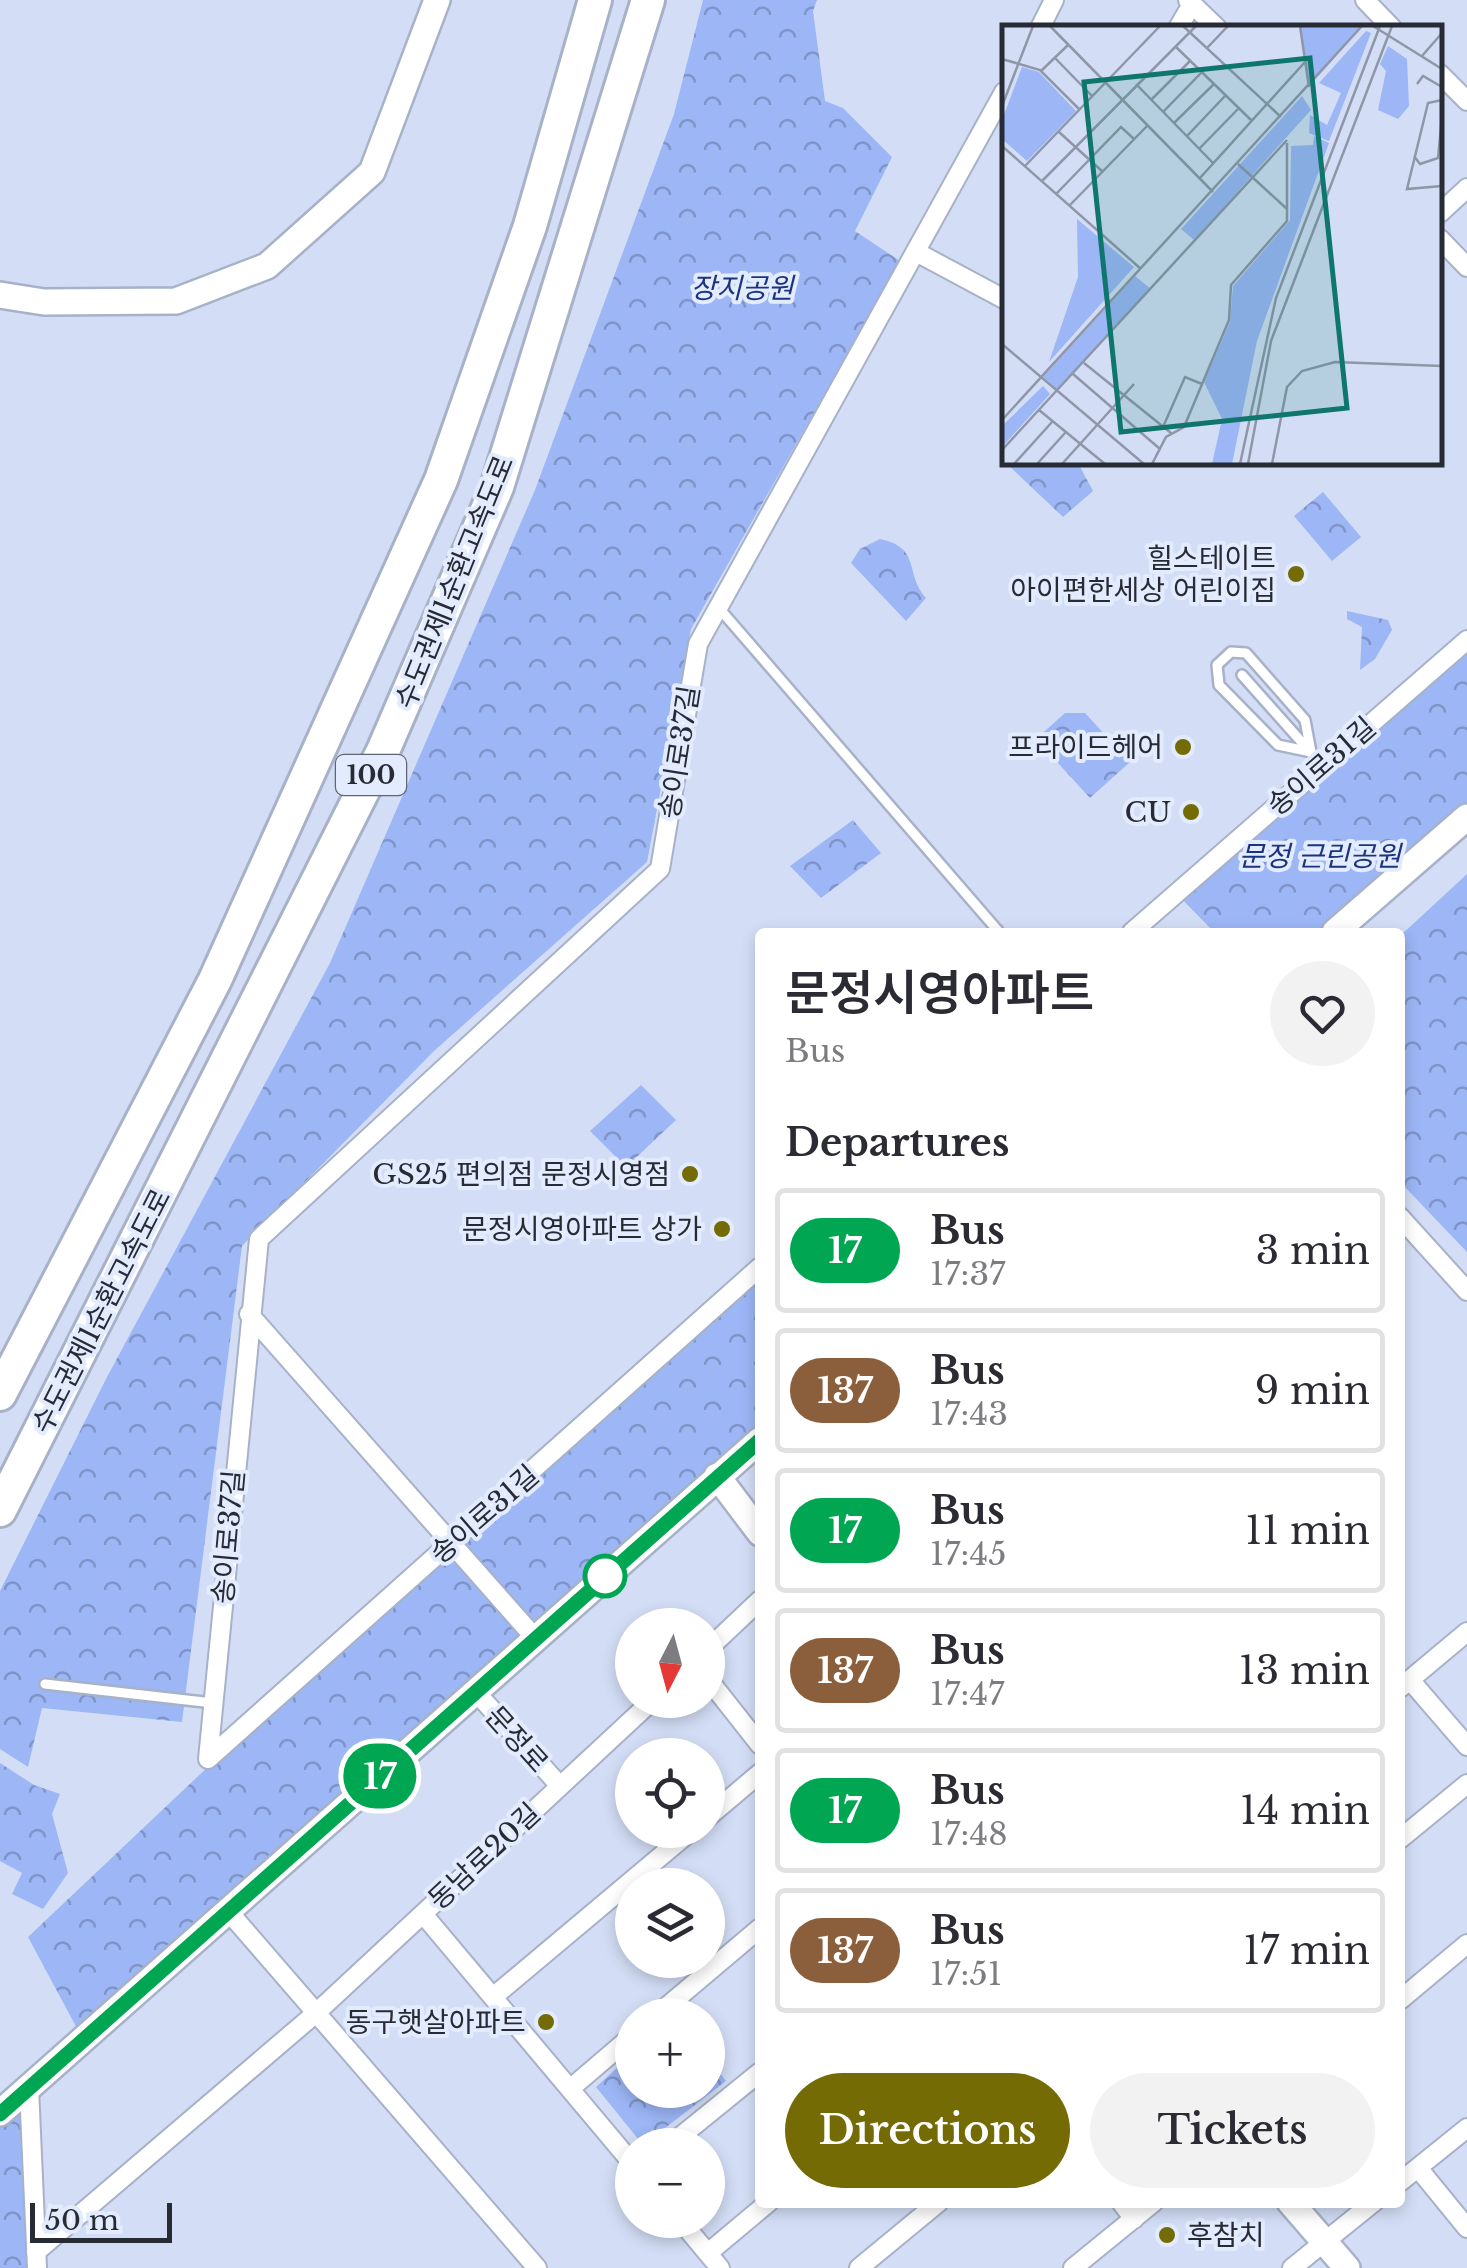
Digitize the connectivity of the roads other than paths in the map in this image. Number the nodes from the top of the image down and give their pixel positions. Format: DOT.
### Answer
graph roads {
  1 [pos="438,0"];
  2 [pos="595,0"];
  3 [pos="648,0"];
  4 [pos="1054,0"];
  5 [pos="1365,0"];
  6 [pos="1190,2"];
  7 [pos="1042,25"];
  8 [pos="1179,25"];
  9 [pos="1214,25"];
  10 [pos="1389,25"];
  11 [pos="1442,76"];
  12 [pos="1002,96"];
  13 [pos="1467,101"];
  14 [pos="1467,188"];
  15 [pos="1442,211"];
  16 [pos="1442,240"];
  17 [pos="918,252"];
  18 [pos="1467,267"];
  19 [pos="0,295"];
  20 [pos="1002,298"];
  21 [pos="718,607"];
  22 [pos="1467,640"];
  23 [pos="1242,676"];
  24 [pos="1317,758"];
  25 [pos="1467,818"];
  26 [pos="996,928"];
  27 [pos="1136,928"];
  28 [pos="1340,928"];
  29 [pos="1405,1223"];
  30 [pos="755,1271"];
  31 [pos="1467,1291"];
  32 [pos="249,1314"];
  33 [pos="0,1394"];
  34 [pos="755,1444"];
  35 [pos="717,1476"];
  36 [pos="0,1510"];
  37 [pos="755,1526"];
  38 [pos="452,1541"];
  39 [pos="755,1605"];
  40 [pos="1467,1632"];
  41 [pos="725,1633"];
  42 [pos="535,1638"];
  43 [pos="45,1684"];
  44 [pos="1405,1684"];
  45 [pos="475,1692"];
  46 [pos="725,1701"];
  47 [pos="213,1703"];
  48 [pos="634,1718"];
  49 [pos="755,1739"];
  50 [pos="1467,1746"];
  51 [pos="208,1759"];
  52 [pos="755,1778"];
  53 [pos="1467,1784"];
  54 [pos="560,1786"];
  55 [pos="725,1803"];
  56 [pos="1405,1836"];
  57 [pos="670,1848"];
  58 [pos="228,1912"];
  59 [pos="423,1914"];
  60 [pos="755,1932"];
  61 [pos="1467,1944"];
  62 [pos="1405,1996"];
  63 [pos="492,1997"];
  64 [pos="677,1998"];
  65 [pos="316,2013"];
  66 [pos="615,2051"];
  67 [pos="755,2076"];
  68 [pos="29,2088"];
  69 [pos="572,2088"];
  70 [pos="0,2114"];
  71 [pos="691,2128"];
  72 [pos="1467,2128"];
  73 [pos="615,2142"];
  74 [pos="1418,2168"];
  75 [pos="1405,2178"];
  76 [pos="762,2208"];
  77 [pos="932,2208"];
  78 [pos="1126,2208"];
  79 [pos="1147,2208"];
  80 [pos="1296,2208"];
  81 [pos="1366,2208"];
  82 [pos="1134,2219"];
  83 [pos="1467,2228"];
  84 [pos="695,2238"];
  85 [pos="1326,2240"];
  86 [pos="708,2253"];
  87 [pos="36,2260"];
  88 [pos="537,2268"];
  89 [pos="720,2268"];
  90 [pos="859,2268"];
  91 [pos="1073,2268"];
  92 [pos="1292,2268"];
  93 [pos="1347,2268"];
  1 -- 19 [label="street"];
  2 -- 33 [label="highway, 수도권제1순환고속도로 / 100"];
  3 -- 36 [label="highway, 수도권제1순환고속도로 / 100"];
  4 -- 7 [label="street"];
  5 -- 10 [label="street"];
  6 -- 8 [label="street"];
  6 -- 9 [label="street"];
  11 -- 13 [label="street"];
  12 -- 17 [label="street, 송이로37길"];
  14 -- 15 [label="street"];
  16 -- 18 [label="street"];
  17 -- 20 [label="street"];
  17 -- 21 [label="street, 송이로37길"];
  21 -- 26 [label="lane"];
  21 -- 32 [label="street, 송이로37길"];
  22 -- 24 [label="street, 송이로31길"];
  23 -- 24 [label="lane"];
  24 -- 24 [label="lane"];
  24 -- 27 [label="street, 송이로31길"];
  25 -- 28 [label="street"];
  29 -- 31 [label="street"];
  30 -- 38 [label="street, 송이로31길"];
  32 -- 38 [label="street"];
  32 -- 47 [label="street, 송이로37길"];
  34 -- 35 [label="street, 문정로"];
  35 -- 37 [label="street"];
  35 -- 42 [label="street, 문정로"];
  38 -- 42 [label="street"];
  38 -- 51 [label="street, 송이로31길"];
  39 -- 41 [label="street"];
  40 -- 44 [label="street"];
  42 -- 45 [label="street, 문정로"];
  43 -- 47 [label="lane"];
  44 -- 50 [label="street"];
  45 -- 54 [label="street, 문정로"];
  45 -- 58 [label="street, 문정로"];
  46 -- 49 [label="street"];
  47 -- 51 [label="street, 송이로37길"];
  48 -- 54 [label="street, 동남로20길"];
  52 -- 55 [label="street"];
  53 -- 56 [label="street"];
  54 -- 59 [label="street, 동남로20길"];
  57 -- 63 [label="street"];
  58 -- 65 [label="street"];
  58 -- 68 [label="street, 문정로"];
  59 -- 63 [label="street"];
  59 -- 65 [label="street, 동남로20길"];
  60 -- 64 [label="street"];
  61 -- 62 [label="street"];
  63 -- 69 [label="street"];
  65 -- 87 [label="street, 동남로20길"];
  65 -- 88 [label="street"];
  66 -- 69 [label="street"];
  67 -- 71 [label="street"];
  68 -- 70 [label="street, 문정로"];
  68 -- 87 [label="street"];
  69 -- 73 [label="street"];
  72 -- 74 [label="street"];
  74 -- 75 [label="street"];
  74 -- 83 [label="street"];
  76 -- 86 [label="street"];
  77 -- 90 [label="street"];
  78 -- 82 [label="street"];
  79 -- 82 [label="street"];
  80 -- 85 [label="street"];
  81 -- 85 [label="street"];
  82 -- 91 [label="street"];
  84 -- 86 [label="street"];
  85 -- 92 [label="street"];
  85 -- 93 [label="street"];
  86 -- 89 [label="street"];
}
